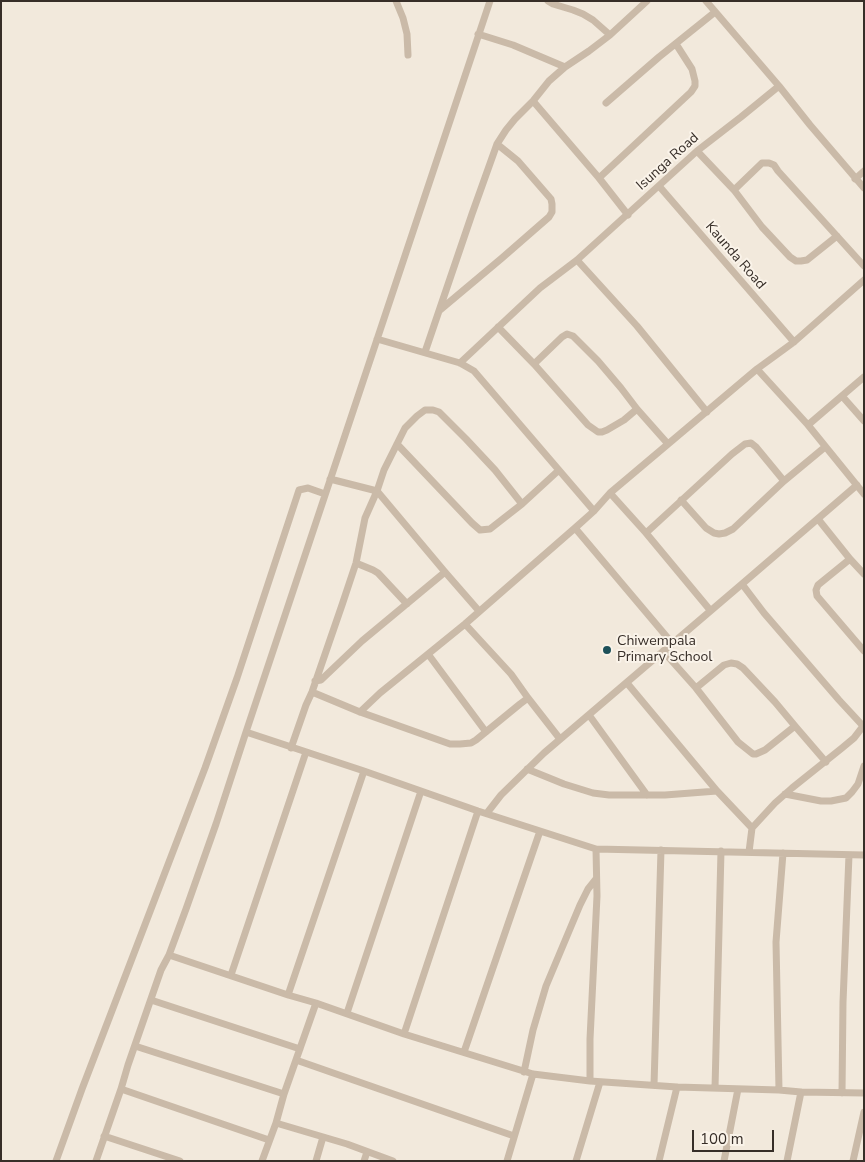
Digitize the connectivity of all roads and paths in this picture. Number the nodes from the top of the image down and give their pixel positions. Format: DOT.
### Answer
graph roads {
  1 [pos="396,1"];
  2 [pos="490,1"];
  3 [pos="548,1"];
  4 [pos="706,1"];
  5 [pos="642,3"];
  6 [pos="715,12"];
  7 [pos="478,34"];
  8 [pos="610,35"];
  9 [pos="676,44"];
  10 [pos="408,55"];
  11 [pos="565,67"];
  12 [pos="779,86"];
  13 [pos="533,101"];
  14 [pos="606,103"];
  15 [pos="497,144"];
  16 [pos="697,151"];
  17 [pos="864,171"];
  18 [pos="599,178"];
  19 [pos="855,178"];
  20 [pos="659,186"];
  21 [pos="864,188"];
  22 [pos="734,190"];
  23 [pos="628,215"];
  24 [pos="837,236"];
  25 [pos="577,260"];
  26 [pos="864,266"];
  27 [pos="864,280"];
  28 [pos="440,310"];
  29 [pos="498,326"];
  30 [pos="377,339"];
  31 [pos="794,342"];
  32 [pos="425,352"];
  33 [pos="460,363"];
  34 [pos="534,364"];
  35 [pos="757,369"];
  36 [pos="864,377"];
  37 [pos="842,396"];
  38 [pos="638,410"];
  39 [pos="707,412"];
  40 [pos="864,421"];
  41 [pos="808,425"];
  42 [pos="397,444"];
  43 [pos="668,444"];
  44 [pos="825,447"];
  45 [pos="559,470"];
  46 [pos="330,479"];
  47 [pos="784,481"];
  48 [pos="857,485"];
  49 [pos="377,491"];
  50 [pos="610,493"];
  51 [pos="326,494"];
  52 [pos="864,494"];
  53 [pos="682,500"];
  54 [pos="522,504"];
  55 [pos="594,511"];
  56 [pos="818,518"];
  57 [pos="575,528"];
  58 [pos="646,533"];
  59 [pos="850,559"];
  60 [pos="356,563"];
  61 [pos="445,572"];
  62 [pos="864,574"];
  63 [pos="742,584"];
  64 [pos="407,604"];
  65 [pos="710,610"];
  66 [pos="479,611"];
  67 [pos="465,624"];
  68 [pos="672,643"];
  69 [pos="663,651"];
  70 [pos="864,651"];
  71 [pos="428,654"];
  72 [pos="315,681"];
  73 [pos="627,683"];
  74 [pos="696,688"];
  75 [pos="312,692"];
  76 [pos="528,698"];
  77 [pos="360,712"];
  78 [pos="589,715"];
  79 [pos="795,726"];
  80 [pos="863,726"];
  81 [pos="246,732"];
  82 [pos="486,732"];
  83 [pos="560,739"];
  84 [pos="291,748"];
  85 [pos="306,752"];
  86 [pos="826,762"];
  87 [pos="864,766"];
  88 [pos="527,769"];
  89 [pos="364,771"];
  90 [pos="717,790"];
  91 [pos="421,791"];
  92 [pos="785,794"];
  93 [pos="648,795"];
  94 [pos="478,811"];
  95 [pos="487,813"];
  96 [pos="752,828"];
  97 [pos="540,831"];
  98 [pos="596,848"];
  99 [pos="661,850"];
  100 [pos="721,851"];
  101 [pos="749,852"];
  102 [pos="783,853"];
  103 [pos="848,855"];
  104 [pos="864,855"];
  105 [pos="596,879"];
  106 [pos="169,955"];
  107 [pos="231,975"];
  108 [pos="288,995"];
  109 [pos="151,1000"];
  110 [pos="316,1002"];
  111 [pos="347,1014"];
  112 [pos="404,1034"];
  113 [pos="135,1046"];
  114 [pos="300,1049"];
  115 [pos="464,1052"];
  116 [pos="296,1060"];
  117 [pos="524,1072"];
  118 [pos="532,1074"];
  119 [pos="590,1081"];
  120 [pos="600,1082"];
  121 [pos="654,1085"];
  122 [pos="677,1087"];
  123 [pos="121,1088"];
  124 [pos="715,1088"];
  125 [pos="738,1089"];
  126 [pos="780,1090"];
  127 [pos="801,1092"];
  128 [pos="842,1092"];
  129 [pos="864,1093"];
  130 [pos="284,1094"];
  131 [pos="864,1112"];
  132 [pos="276,1123"];
  133 [pos="104,1136"];
  134 [pos="514,1136"];
  135 [pos="323,1137"];
  136 [pos="269,1140"];
  137 [pos="367,1152"];
  138 [pos="56,1161"];
  139 [pos="96,1161"];
  140 [pos="180,1161"];
  141 [pos="262,1161"];
  142 [pos="316,1161"];
  143 [pos="364,1161"];
  144 [pos="393,1161"];
  145 [pos="507,1161"];
  146 [pos="576,1161"];
  147 [pos="659,1161"];
  148 [pos="724,1161"];
  149 [pos="787,1161"];
  150 [pos="853,1161"];
  1 -- 10 [label="street"];
  2 -- 7 [label="street"];
  3 -- 8 [label="street"];
  4 -- 6 [label="street"];
  5 -- 8 [label="street"];
  6 -- 9 [label="street"];
  6 -- 12 [label="street"];
  7 -- 11 [label="street"];
  7 -- 30 [label="street"];
  8 -- 11 [label="street"];
  9 -- 14 [label="street"];
  9 -- 18 [label="street"];
  11 -- 13 [label="street"];
  12 -- 16 [label="street, Isunga Road"];
  12 -- 19 [label="street"];
  13 -- 15 [label="street"];
  13 -- 18 [label="street"];
  15 -- 28 [label="street"];
  15 -- 28 [label="street"];
  16 -- 20 [label="street, Isunga Road"];
  16 -- 22 [label="street"];
  17 -- 19 [label="street"];
  18 -- 23 [label="street"];
  19 -- 21 [label="street"];
  20 -- 23 [label="street, Isunga Road"];
  20 -- 31 [label="street, Kaunda Road"];
  22 -- 24 [label="street"];
  22 -- 24 [label="street"];
  23 -- 25 [label="street, Isunga Road"];
  24 -- 26 [label="street"];
  25 -- 29 [label="street, Isunga Road"];
  25 -- 39 [label="street"];
  27 -- 31 [label="street"];
  28 -- 32 [label="street"];
  29 -- 33 [label="street, Isunga Road"];
  29 -- 34 [label="street"];
  30 -- 32 [label="street"];
  30 -- 46 [label="street"];
  31 -- 35 [label="street"];
  32 -- 33 [label="street"];
  33 -- 45 [label="street"];
  34 -- 38 [label="street"];
  34 -- 38 [label="street"];
  35 -- 39 [label="street"];
  35 -- 41 [label="street"];
  36 -- 37 [label="street"];
  37 -- 40 [label="street"];
  37 -- 41 [label="street"];
  38 -- 43 [label="street"];
  39 -- 43 [label="street"];
  41 -- 44 [label="street"];
  42 -- 49 [label="street"];
  42 -- 54 [label="street"];
  42 -- 54 [label="street"];
  43 -- 50 [label="street"];
  44 -- 47 [label="street"];
  44 -- 48 [label="street"];
  45 -- 54 [label="street"];
  45 -- 55 [label="street"];
  46 -- 49 [label="street"];
  46 -- 51 [label="street"];
  47 -- 53 [label="street"];
  47 -- 53 [label="street"];
  48 -- 52 [label="street"];
  48 -- 56 [label="street"];
  49 -- 60 [label="street"];
  49 -- 61 [label="street"];
  50 -- 55 [label="street"];
  50 -- 58 [label="street"];
  51 -- 81 [label="street"];
  51 -- 138 [label="street"];
  53 -- 58 [label="street"];
  55 -- 57 [label="street"];
  56 -- 59 [label="street"];
  56 -- 63 [label="street"];
  57 -- 66 [label="street"];
  57 -- 68 [label="street"];
  58 -- 65 [label="street"];
  59 -- 62 [label="street"];
  59 -- 70 [label="street"];
  60 -- 64 [label="street"];
  60 -- 72 [label="street"];
  61 -- 64 [label="street"];
  61 -- 66 [label="street"];
  63 -- 65 [label="street"];
  63 -- 80 [label="street"];
  64 -- 72 [label="street"];
  65 -- 68 [label="street"];
  66 -- 67 [label="street"];
  67 -- 71 [label="street"];
  67 -- 76 [label="street"];
  68 -- 69 [label="street"];
  69 -- 73 [label="street"];
  69 -- 74 [label="street"];
  71 -- 77 [label="street"];
  71 -- 82 [label="street"];
  72 -- 75 [label="street"];
  73 -- 78 [label="street"];
  73 -- 90 [label="street"];
  74 -- 79 [label="street"];
  74 -- 79 [label="street"];
  75 -- 77 [label="street"];
  75 -- 84 [label="street"];
  76 -- 82 [label="street"];
  76 -- 83 [label="street"];
  77 -- 82 [label="street"];
  78 -- 83 [label="street"];
  78 -- 93 [label="street"];
  79 -- 86 [label="street"];
  80 -- 86 [label="street"];
  81 -- 84 [label="street"];
  81 -- 106 [label="street"];
  83 -- 88 [label="street"];
  84 -- 85 [label="street"];
  85 -- 89 [label="street"];
  85 -- 107 [label="street"];
  86 -- 92 [label="street"];
  87 -- 92 [label="street"];
  88 -- 93 [label="street"];
  88 -- 95 [label="street"];
  89 -- 91 [label="street"];
  89 -- 108 [label="street"];
  90 -- 93 [label="street"];
  90 -- 96 [label="street"];
  91 -- 94 [label="street"];
  91 -- 111 [label="street"];
  92 -- 96 [label="street"];
  94 -- 95 [label="street"];
  94 -- 112 [label="street"];
  95 -- 97 [label="street"];
  96 -- 101 [label="street"];
  97 -- 98 [label="street"];
  97 -- 115 [label="street"];
  98 -- 99 [label="street"];
  98 -- 105 [label="street"];
  99 -- 100 [label="street"];
  99 -- 121 [label="street"];
  100 -- 101 [label="street"];
  100 -- 124 [label="street"];
  101 -- 102 [label="street"];
  102 -- 103 [label="street"];
  102 -- 126 [label="street"];
  103 -- 104 [label="street"];
  103 -- 128 [label="street"];
  105 -- 117 [label="street"];
  105 -- 119 [label="street"];
  106 -- 107 [label="street"];
  106 -- 109 [label="street"];
  107 -- 108 [label="street"];
  108 -- 110 [label="street"];
  109 -- 113 [label="street"];
  109 -- 114 [label="street"];
  110 -- 111 [label="street"];
  110 -- 114 [label="street"];
  111 -- 112 [label="street"];
  112 -- 115 [label="street"];
  113 -- 123 [label="street"];
  113 -- 130 [label="street"];
  114 -- 116 [label="street"];
  115 -- 117 [label="street"];
  116 -- 130 [label="street"];
  116 -- 134 [label="street"];
  117 -- 118 [label="street"];
  118 -- 119 [label="street"];
  118 -- 134 [label="street"];
  119 -- 120 [label="street"];
  120 -- 121 [label="street"];
  120 -- 146 [label="street"];
  121 -- 122 [label="street"];
  122 -- 124 [label="street"];
  122 -- 147 [label="street"];
  123 -- 133 [label="street"];
  123 -- 136 [label="street"];
  124 -- 125 [label="street"];
  125 -- 126 [label="street"];
  125 -- 148 [label="street"];
  126 -- 127 [label="street"];
  127 -- 128 [label="street"];
  127 -- 149 [label="street"];
  128 -- 129 [label="street"];
  130 -- 132 [label="street"];
  131 -- 150 [label="street"];
  132 -- 135 [label="street"];
  132 -- 136 [label="street"];
  133 -- 139 [label="street"];
  133 -- 140 [label="street"];
  134 -- 145 [label="street"];
  135 -- 137 [label="street"];
  135 -- 142 [label="street"];
  136 -- 141 [label="street"];
  137 -- 143 [label="street"];
  137 -- 144 [label="street"];
}
